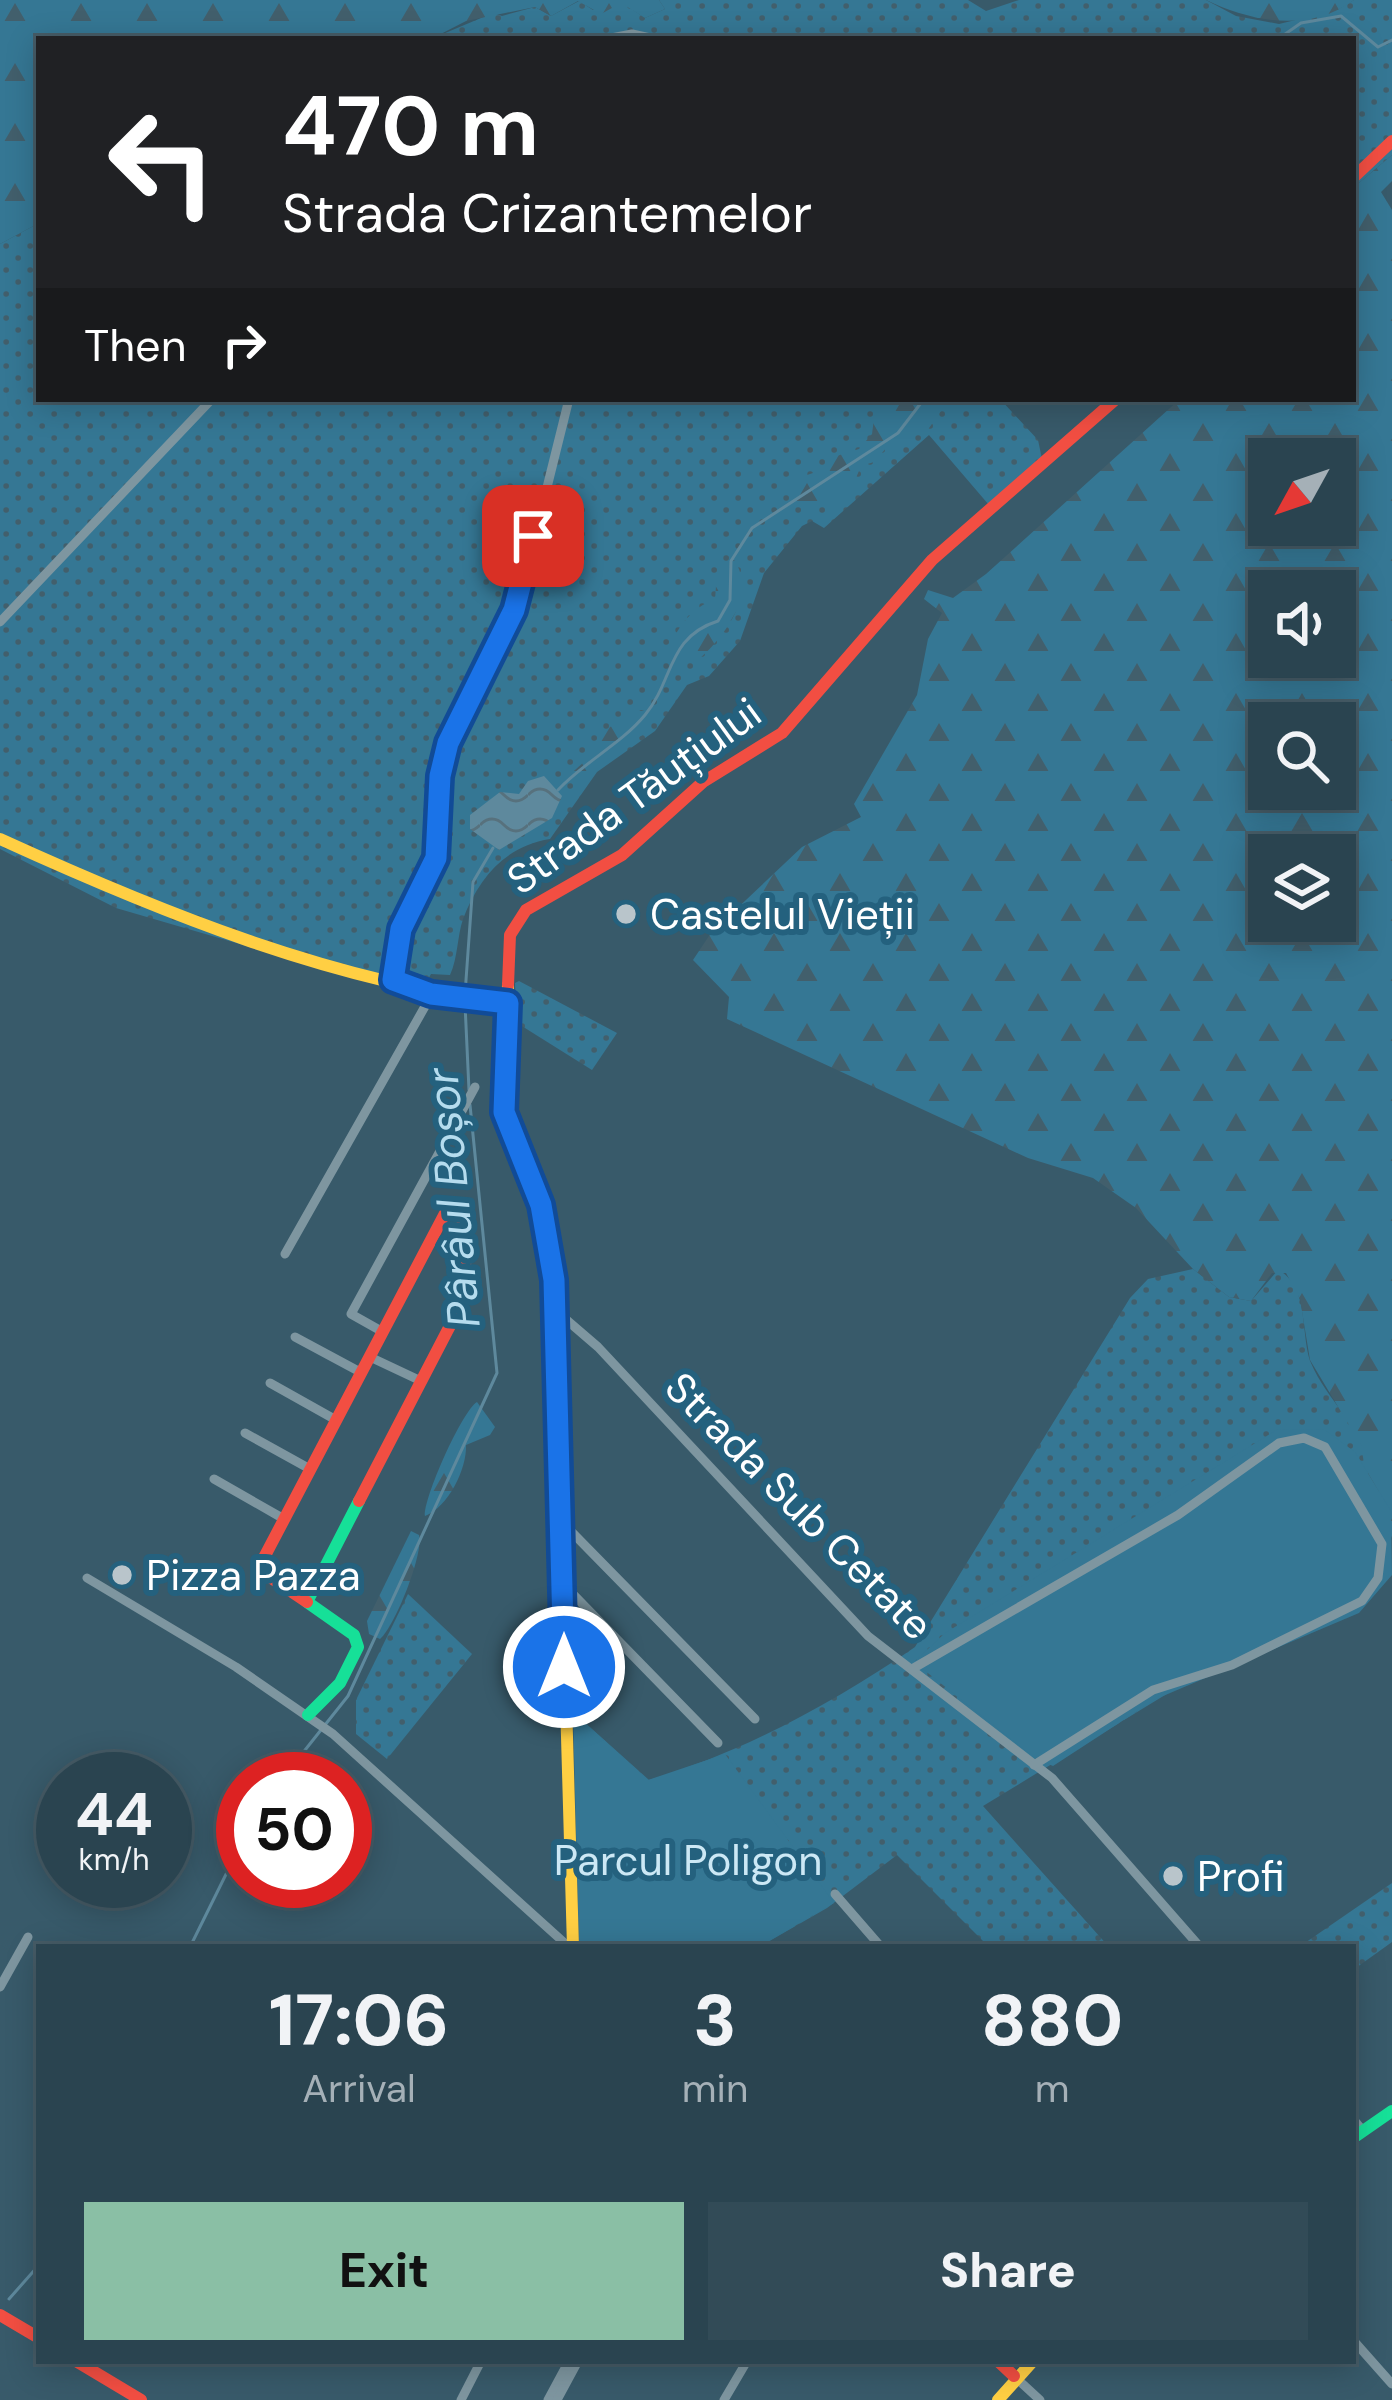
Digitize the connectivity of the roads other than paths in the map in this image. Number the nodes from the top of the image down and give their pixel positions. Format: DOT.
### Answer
graph roads {
  1 [pos="1392,141"];
  2 [pos="1356,175"];
  3 [pos="209,402"];
  4 [pos="568,402"];
  5 [pos="1113,402"];
  6 [pos="0,622"];
  7 [pos="0,838"];
  8 [pos="393,980"];
  9 [pos="431,994"];
  10 [pos="504,1006"];
  11 [pos="476,1087"];
  12 [pos="285,1254"];
  13 [pos="555,1310"];
  14 [pos="383,1332"];
  15 [pos="295,1337"];
  16 [pos="370,1357"];
  17 [pos="362,1372"];
  18 [pos="421,1382"];
  19 [pos="270,1383"];
  20 [pos="336,1420"];
  21 [pos="245,1433"];
  22 [pos="310,1469"];
  23 [pos="214,1479"];
  24 [pos="284,1519"];
  25 [pos="561,1521"];
  26 [pos="87,1578"];
  27 [pos="564,1586"];
  28 [pos="307,1602"];
  29 [pos="911,1669"];
  30 [pos="312,1718"];
  31 [pos="754,1719"];
  32 [pos="718,1743"];
  33 [pos="1034,1766"];
  34 [pos="835,1894"];
  35 [pos="28,1937"];
  36 [pos="568,1944"];
  37 [pos="571,1944"];
  38 [pos="878,1944"];
  39 [pos="1197,1944"];
  40 [pos="0,1987"];
  41 [pos="1392,2111"];
  42 [pos="1358,2134"];
  43 [pos="0,2315"];
  44 [pos="36,2336"];
  45 [pos="1356,2343"];
  46 [pos="81,2364"];
  47 [pos="479,2364"];
  48 [pos="568,2364"];
  49 [pos="576,2364"];
  50 [pos="745,2364"];
  51 [pos="1001,2364"];
  52 [pos="1029,2364"];
  53 [pos="1014,2376"];
  54 [pos="1392,2384"];
  55 [pos="141,2400"];
  56 [pos="460,2400"];
  57 [pos="552,2400"];
  58 [pos="724,2400"];
  59 [pos="998,2400"];
  60 [pos="1040,2400"];
  1 -- 2 [label="main road"];
  3 -- 6 [label="street"];
  4 -- 8 [label="street"];
  5 -- 10 [label="main road, Strada Tăuțiului"];
  7 -- 8 [label="main road"];
  8 -- 9 [label="main road"];
  9 -- 10 [label="main road"];
  9 -- 12 [label="street"];
  10 -- 13 [label="main road, Strada Tăuțiului"];
  11 -- 14 [label="street"];
  13 -- 25 [label="main road, Strada Tăuțiului"];
  13 -- 29 [label="street, Strada Sub Cetate"];
  14 -- 16 [label="main road"];
  14 -- 18 [label="main road"];
  15 -- 17 [label="street"];
  16 -- 17 [label="main road"];
  16 -- 18 [label="street"];
  17 -- 20 [label="main road"];
  18 -- 28 [label="main road"];
  19 -- 20 [label="street"];
  20 -- 22 [label="main road"];
  21 -- 22 [label="street"];
  22 -- 24 [label="main road"];
  23 -- 24 [label="street"];
  24 -- 28 [label="main road"];
  25 -- 27 [label="main road, Strada Tăuțiului"];
  25 -- 31 [label="street"];
  26 -- 30 [label="street"];
  27 -- 32 [label="street"];
  27 -- 37 [label="main road, Strada Tăuțiului"];
  28 -- 30 [label="main road"];
  29 -- 33 [label="street, Strada Sub Cetate"];
  29 -- 33 [label="street"];
  30 -- 36 [label="street"];
  33 -- 39 [label="street, Strada Sub Cetate"];
  34 -- 38 [label="street"];
  35 -- 40 [label="street"];
  41 -- 42 [label="main road"];
  43 -- 44 [label="main road"];
  45 -- 54 [label="street"];
  46 -- 55 [label="main road"];
  47 -- 56 [label="street"];
  48 -- 57 [label="street"];
  49 -- 57 [label="street"];
  50 -- 58 [label="street"];
  51 -- 53 [label="main road"];
  52 -- 53 [label="main road"];
  53 -- 59 [label="main road"];
  53 -- 60 [label="street"];
}
